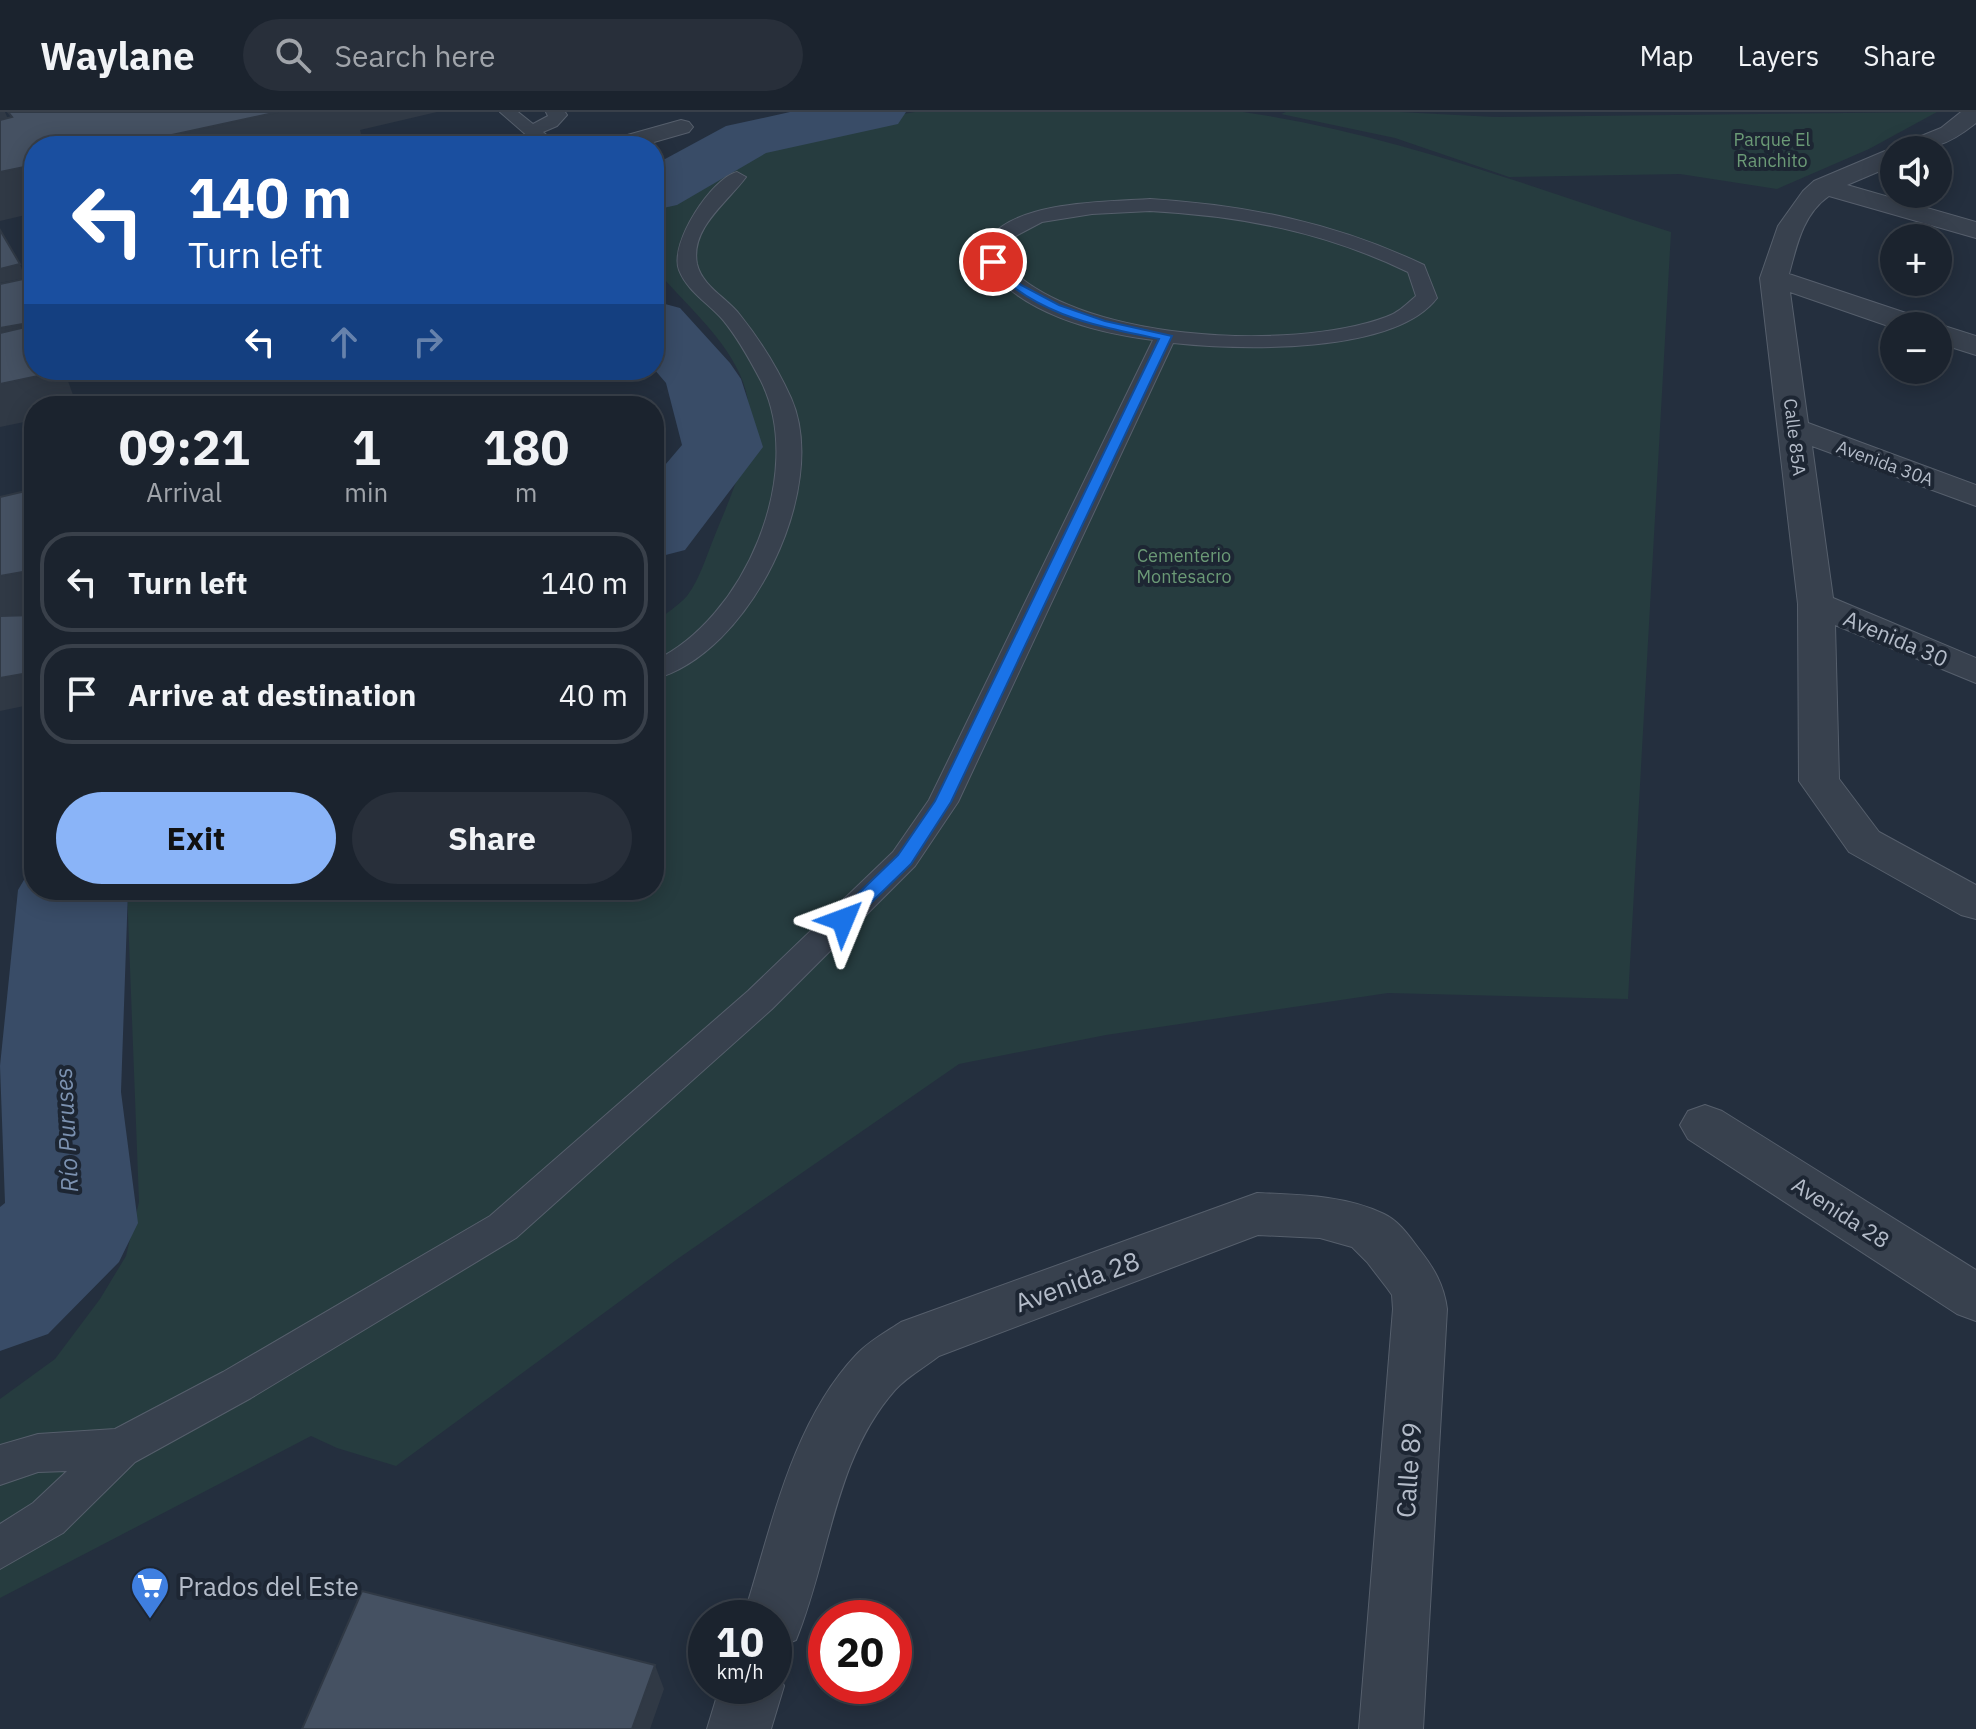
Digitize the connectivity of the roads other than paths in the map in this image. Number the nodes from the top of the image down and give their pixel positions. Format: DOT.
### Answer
graph roads {
  1 [pos="508,112"];
  2 [pos="554,112"];
  3 [pos="1975,112"];
  4 [pos="681,127"];
  5 [pos="530,131"];
  6 [pos="1949,133"];
  7 [pos="537,136"];
  8 [pos="649,136"];
  9 [pos="1942,136"];
  10 [pos="1976,140"];
  11 [pos="1880,162"];
  12 [pos="737,177"];
  13 [pos="1823,186"];
  14 [pos="1976,230"];
  15 [pos="1774,278"];
  16 [pos="1880,314"];
  17 [pos="1166,336"];
  18 [pos="1952,338"];
  19 [pos="1976,346"];
  20 [pos="1795,429"];
  21 [pos="1976,496"];
  22 [pos="1816,604"];
  23 [pos="664,665"];
  24 [pos="1976,672"];
  25 [pos="1976,904"];
  26 [pos="1705,1125"];
  27 [pos="1368,1230"];
  28 [pos="1976,1298"];
  29 [pos="120,1448"];
  30 [pos="0,1465"];
  31 [pos="0,1548"];
  32 [pos="780,1600"];
  33 [pos="747,1704"];
  34 [pos="739,1729"];
  35 [pos="1391,1729"];
  1 -- 5 [label="lane"];
  2 -- 5 [label="lane"];
  3 -- 6 [label="street"];
  4 -- 8 [label="street"];
  5 -- 7 [label="lane"];
  6 -- 9 [label="street"];
  6 -- 10 [label="street"];
  11 -- 13 [label="street, Calle 85A"];
  12 -- 23 [label="lane"];
  13 -- 14 [label="street"];
  13 -- 15 [label="street, Calle 85A"];
  15 -- 16 [label="street"];
  15 -- 20 [label="street, Calle 85A"];
  17 -- 17 [label="lane"];
  17 -- 29 [label="lane"];
  18 -- 19 [label="street"];
  20 -- 21 [label="street, Avenida 30A"];
  20 -- 22 [label="street, Calle 85A"];
  22 -- 24 [label="street, Avenida 30"];
  22 -- 25 [label="street, Calle 85A"];
  26 -- 28 [label="street, Avenida 28"];
  27 -- 32 [label="street, Avenida 28"];
  27 -- 35 [label="street, Calle 89"];
  29 -- 30 [label="lane"];
  29 -- 31 [label="lane"];
  33 -- 34 [label="street"];
}
